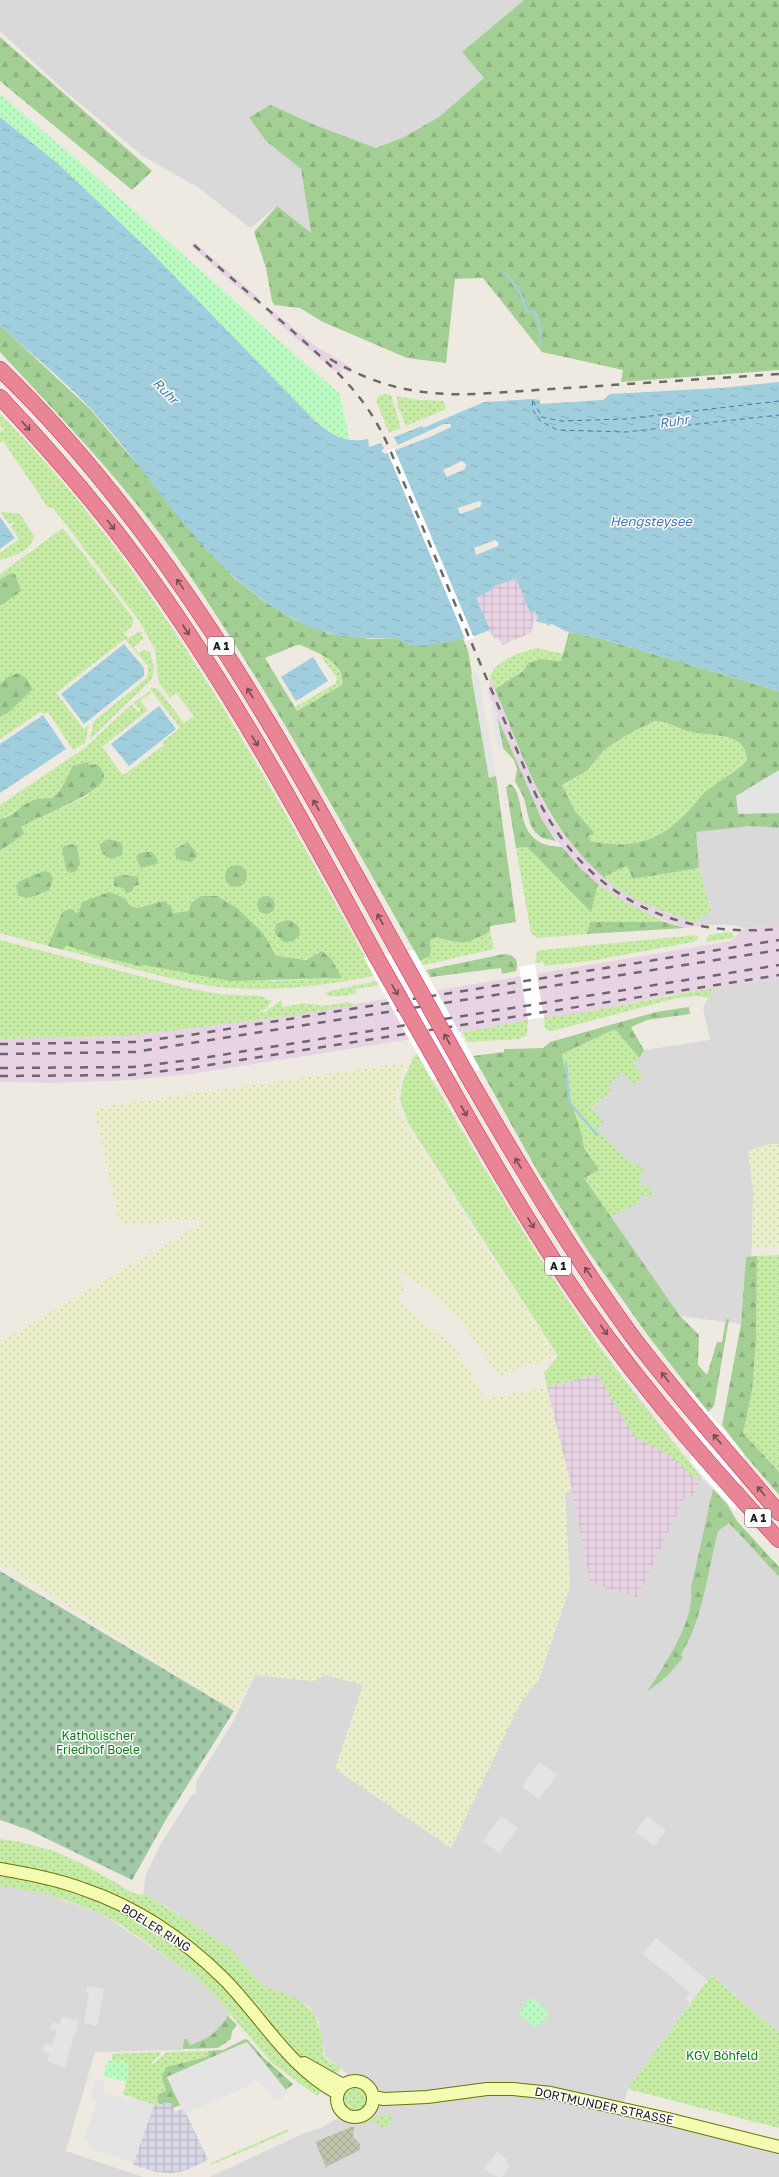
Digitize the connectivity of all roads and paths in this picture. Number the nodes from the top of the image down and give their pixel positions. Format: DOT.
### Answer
graph roads {
  1 [pos="0,369"];
  2 [pos="0,397"];
  3 [pos="779,1513"];
  4 [pos="779,1540"];
  5 [pos="0,1868"];
  6 [pos="340,2089"];
  7 [pos="372,2102"];
  8 [pos="779,2147"];
  3 -- 1 [label="highway, A 1, one-way, bridge"];
  2 -- 4 [label="highway, A 1, one-way, bridge"];
  5 -- 6 [label="main road, BOELER RING"];
  6 -- 7 [label="main road"];
  6 -- 7 [label="main road"];
  7 -- 8 [label="main road, DORTMUNDER STRASSE"];
}
